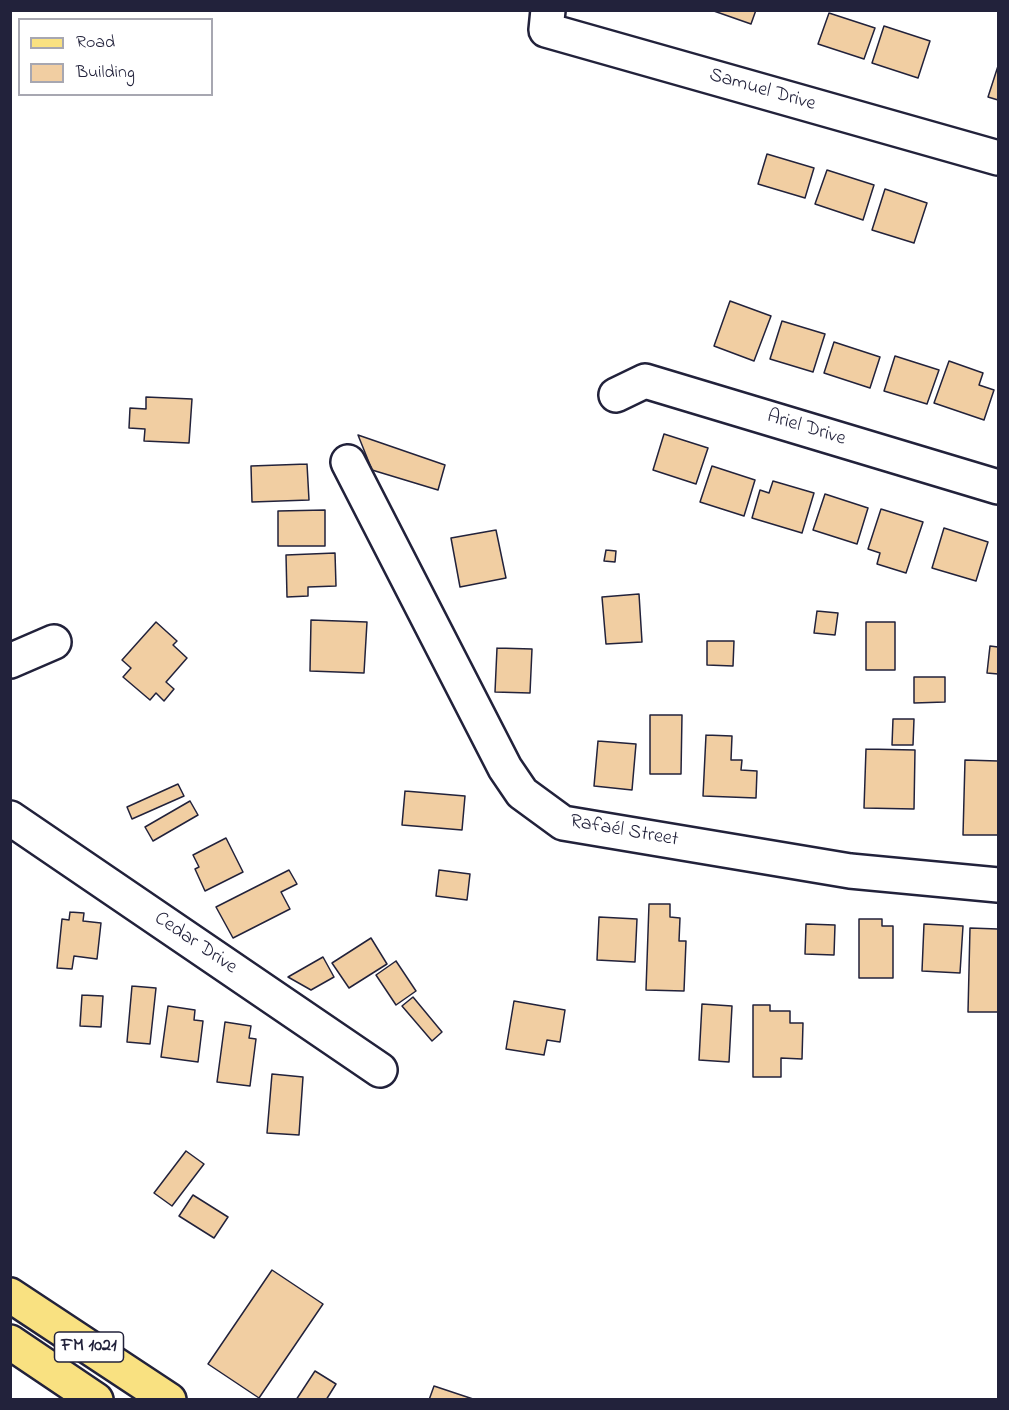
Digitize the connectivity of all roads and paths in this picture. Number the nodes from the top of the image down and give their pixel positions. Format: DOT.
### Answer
graph roads {
  1 [pos="548,10"];
  2 [pos="999,158"];
  3 [pos="616,395"];
  4 [pos="348,462"];
  5 [pos="999,487"];
  6 [pos="54,642"];
  7 [pos="10,662"];
  8 [pos="10,818"];
  9 [pos="999,885"];
  10 [pos="380,1070"];
  11 [pos="10,1295"];
  12 [pos="10,1342"];
  13 [pos="96,1400"];
  14 [pos="168,1400"];
  1 -- 2 [label="street, Samuel Drive"];
  3 -- 5 [label="street, Ariel Drive"];
  4 -- 9 [label="street, Rafaél Street"];
  6 -- 7 [label="street"];
  8 -- 10 [label="street, Cedar Drive"];
  11 -- 14 [label="main road, FM 1021"];
  12 -- 13 [label="main road, FM 1021"];
}
